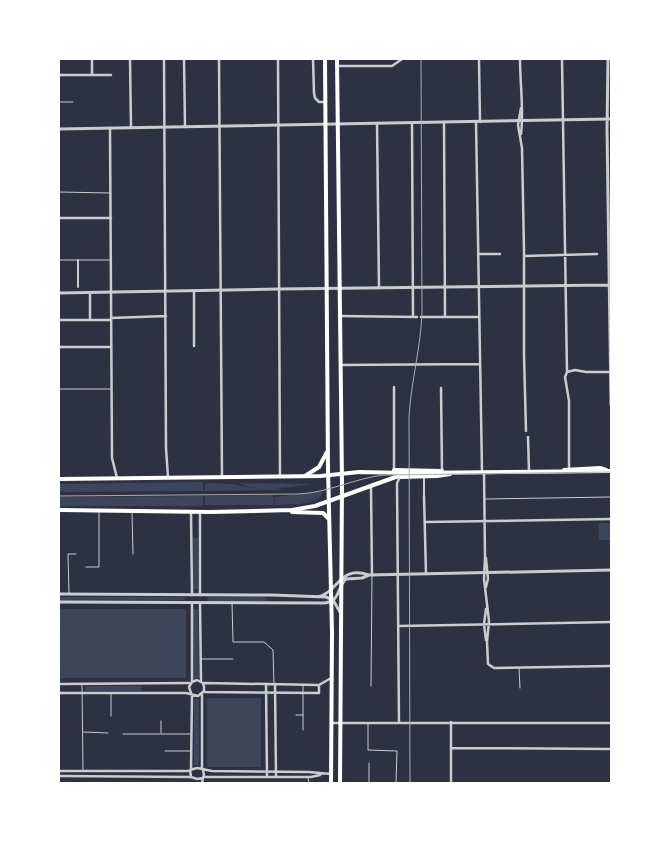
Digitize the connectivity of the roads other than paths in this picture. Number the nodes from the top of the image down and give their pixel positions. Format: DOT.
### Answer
graph roads {
  1 [pos="92,59"];
  2 [pos="130,59"];
  3 [pos="164,59"];
  4 [pos="184,59"];
  5 [pos="219,59"];
  6 [pos="278,59"];
  7 [pos="313,59"];
  8 [pos="325,59"];
  9 [pos="337,59"];
  10 [pos="402,59"];
  11 [pos="479,59"];
  12 [pos="520,59"];
  13 [pos="562,59"];
  14 [pos="608,59"];
  15 [pos="337,66"];
  16 [pos="111,74"];
  17 [pos="59,75"];
  18 [pos="92,75"];
  19 [pos="59,102"];
  20 [pos="73,102"];
  21 [pos="326,102"];
  22 [pos="606,119"];
  23 [pos="611,119"];
  24 [pos="563,120"];
  25 [pos="521,121"];
  26 [pos="444,122"];
  27 [pos="478,122"];
  28 [pos="377,123"];
  29 [pos="412,123"];
  30 [pos="338,124"];
  31 [pos="278,125"];
  32 [pos="326,125"];
  33 [pos="219,126"];
  34 [pos="131,127"];
  35 [pos="165,127"];
  36 [pos="185,127"];
  37 [pos="110,128"];
  38 [pos="59,129"];
  39 [pos="59,192"];
  40 [pos="110,193"];
  41 [pos="59,218"];
  42 [pos="111,218"];
  43 [pos="478,254"];
  44 [pos="500,254"];
  45 [pos="566,254"];
  46 [pos="597,254"];
  47 [pos="524,256"];
  48 [pos="610,256"];
  49 [pos="59,260"];
  50 [pos="78,260"];
  51 [pos="111,260"];
  52 [pos="609,285"];
  53 [pos="523,286"];
  54 [pos="566,286"];
  55 [pos="445,287"];
  56 [pos="478,287"];
  57 [pos="78,288"];
  58 [pos="327,288"];
  59 [pos="339,288"];
  60 [pos="379,288"];
  61 [pos="414,288"];
  62 [pos="279,289"];
  63 [pos="220,290"];
  64 [pos="166,291"];
  65 [pos="194,291"];
  66 [pos="112,292"];
  67 [pos="59,293"];
  68 [pos="90,293"];
  69 [pos="166,316"];
  70 [pos="339,316"];
  71 [pos="445,316"];
  72 [pos="413,317"];
  73 [pos="478,317"];
  74 [pos="111,319"];
  75 [pos="59,320"];
  76 [pos="90,320"];
  77 [pos="194,346"];
  78 [pos="59,347"];
  79 [pos="111,347"];
  80 [pos="479,364"];
  81 [pos="340,365"];
  82 [pos="567,372"];
  83 [pos="610,372"];
  84 [pos="394,387"];
  85 [pos="441,388"];
  86 [pos="59,389"];
  87 [pos="112,389"];
  88 [pos="611,405"];
  89 [pos="526,431"];
  90 [pos="528,437"];
  91 [pos="328,447"];
  92 [pos="569,469"];
  93 [pos="394,470"];
  94 [pos="384,471"];
  95 [pos="442,471"];
  96 [pos="611,471"];
  97 [pos="483,472"];
  98 [pos="529,472"];
  99 [pos="547,472"];
  100 [pos="342,473"];
  101 [pos="406,473"];
  102 [pos="455,473"];
  103 [pos="328,475"];
  104 [pos="280,476"];
  105 [pos="305,476"];
  106 [pos="222,477"];
  107 [pos="400,477"];
  108 [pos="424,477"];
  109 [pos="117,478"];
  110 [pos="168,478"];
  111 [pos="392,478"];
  112 [pos="59,479"];
  113 [pos="371,485"];
  114 [pos="342,496"];
  115 [pos="424,496"];
  116 [pos="611,497"];
  117 [pos="485,499"];
  118 [pos="329,501"];
  119 [pos="59,510"];
  120 [pos="99,510"];
  121 [pos="132,510"];
  122 [pos="191,511"];
  123 [pos="282,511"];
  124 [pos="200,512"];
  125 [pos="330,519"];
  126 [pos="611,519"];
  127 [pos="485,521"];
  128 [pos="425,522"];
  129 [pos="76,554"];
  130 [pos="133,554"];
  131 [pos="86,567"];
  132 [pos="611,570"];
  133 [pos="486,573"];
  134 [pos="398,574"];
  135 [pos="426,574"];
  136 [pos="370,575"];
  137 [pos="341,578"];
  138 [pos="341,586"];
  139 [pos="331,590"];
  140 [pos="59,594"];
  141 [pos="69,595"];
  142 [pos="192,595"];
  143 [pos="200,595"];
  144 [pos="268,595"];
  145 [pos="318,597"];
  146 [pos="332,600"];
  147 [pos="59,602"];
  148 [pos="268,602"];
  149 [pos="192,603"];
  150 [pos="200,603"];
  151 [pos="232,603"];
  152 [pos="486,607"];
  153 [pos="341,615"];
  154 [pos="611,622"];
  155 [pos="484,624"];
  156 [pos="489,624"];
  157 [pos="398,626"];
  158 [pos="487,642"];
  159 [pos="201,659"];
  160 [pos="233,659"];
  161 [pos="611,666"];
  162 [pos="519,668"];
  163 [pos="331,678"];
  164 [pos="191,682"];
  165 [pos="202,682"];
  166 [pos="59,684"];
  167 [pos="82,684"];
  168 [pos="227,684"];
  169 [pos="266,684"];
  170 [pos="274,684"];
  171 [pos="303,684"];
  172 [pos="319,685"];
  173 [pos="371,686"];
  174 [pos="520,688"];
  175 [pos="203,692"];
  176 [pos="59,693"];
  177 [pos="82,693"];
  178 [pos="111,693"];
  179 [pos="227,693"];
  180 [pos="266,693"];
  181 [pos="275,693"];
  182 [pos="303,693"];
  183 [pos="192,694"];
  184 [pos="296,715"];
  185 [pos="303,715"];
  186 [pos="111,716"];
  187 [pos="160,721"];
  188 [pos="451,722"];
  189 [pos="331,723"];
  190 [pos="340,723"];
  191 [pos="368,723"];
  192 [pos="399,723"];
  193 [pos="611,723"];
  194 [pos="304,730"];
  195 [pos="82,732"];
  196 [pos="108,733"];
  197 [pos="123,734"];
  198 [pos="161,734"];
  199 [pos="192,734"];
  200 [pos="451,748"];
  201 [pos="611,749"];
  202 [pos="165,751"];
  203 [pos="192,751"];
  204 [pos="369,764"];
  205 [pos="191,770"];
  206 [pos="202,770"];
  207 [pos="59,771"];
  208 [pos="83,771"];
  209 [pos="117,771"];
  210 [pos="139,771"];
  211 [pos="260,771"];
  212 [pos="267,772"];
  213 [pos="276,772"];
  214 [pos="308,772"];
  215 [pos="321,774"];
  216 [pos="331,774"];
  217 [pos="59,776"];
  218 [pos="117,777"];
  219 [pos="139,777"];
  220 [pos="260,777"];
  221 [pos="267,777"];
  222 [pos="276,777"];
  223 [pos="308,777"];
  224 [pos="203,778"];
  225 [pos="192,779"];
  226 [pos="202,783"];
  227 [pos="308,783"];
  228 [pos="331,783"];
  229 [pos="340,783"];
  230 [pos="370,783"];
  231 [pos="396,783"];
  232 [pos="451,783"];
  1 -- 18 [label="street"];
  2 -- 34 [label="street"];
  3 -- 35 [label="street"];
  4 -- 36 [label="street"];
  5 -- 33 [label="street"];
  6 -- 31 [label="street"];
  7 -- 21 [label="street"];
  8 -- 21 [label="main road"];
  9 -- 15 [label="main road"];
  10 -- 15 [label="street"];
  11 -- 27 [label="street"];
  12 -- 25 [label="street"];
  13 -- 24 [label="street"];
  14 -- 22 [label="street"];
  15 -- 30 [label="main road"];
  16 -- 18 [label="street"];
  17 -- 18 [label="street"];
  19 -- 20 [label="lane"];
  21 -- 32 [label="main road"];
  22 -- 23 [label="street"];
  22 -- 24 [label="street"];
  22 -- 48 [label="street"];
  24 -- 25 [label="street"];
  24 -- 45 [label="street"];
  25 -- 27 [label="street"];
  25 -- 47 [label="street"];
  26 -- 27 [label="street"];
  26 -- 29 [label="street"];
  26 -- 55 [label="street"];
  27 -- 43 [label="street"];
  28 -- 29 [label="street"];
  28 -- 30 [label="street"];
  28 -- 60 [label="street"];
  29 -- 61 [label="street"];
  30 -- 32 [label="street"];
  30 -- 59 [label="main road"];
  31 -- 32 [label="street"];
  31 -- 33 [label="street"];
  31 -- 62 [label="street"];
  32 -- 58 [label="main road"];
  33 -- 36 [label="street"];
  33 -- 63 [label="street"];
  34 -- 35 [label="street"];
  34 -- 37 [label="street"];
  35 -- 36 [label="street"];
  35 -- 64 [label="street"];
  37 -- 38 [label="street"];
  37 -- 40 [label="street"];
  39 -- 40 [label="lane"];
  40 -- 42 [label="street"];
  41 -- 42 [label="street"];
  42 -- 51 [label="street"];
  43 -- 44 [label="street"];
  43 -- 56 [label="street"];
  45 -- 46 [label="street"];
  45 -- 47 [label="street"];
  45 -- 54 [label="street"];
  47 -- 53 [label="street"];
  48 -- 52 [label="street"];
  49 -- 50 [label="lane"];
  50 -- 51 [label="lane"];
  50 -- 57 [label="street"];
  51 -- 66 [label="street"];
  52 -- 54 [label="street"];
  52 -- 83 [label="street"];
  53 -- 54 [label="street"];
  53 -- 56 [label="street"];
  53 -- 89 [label="street"];
  54 -- 82 [label="street"];
  55 -- 56 [label="street"];
  55 -- 61 [label="street"];
  55 -- 71 [label="street"];
  56 -- 73 [label="street"];
  58 -- 59 [label="street"];
  58 -- 62 [label="street"];
  58 -- 91 [label="main road"];
  59 -- 60 [label="street"];
  59 -- 70 [label="main road"];
  60 -- 61 [label="street"];
  61 -- 72 [label="street"];
  62 -- 63 [label="street"];
  62 -- 104 [label="street"];
  63 -- 65 [label="street"];
  63 -- 106 [label="street"];
  64 -- 65 [label="street"];
  64 -- 66 [label="street"];
  64 -- 69 [label="street"];
  65 -- 77 [label="street"];
  66 -- 68 [label="street"];
  66 -- 74 [label="street"];
  67 -- 68 [label="street"];
  68 -- 76 [label="street"];
  69 -- 74 [label="street"];
  69 -- 110 [label="street"];
  70 -- 72 [label="street"];
  70 -- 81 [label="main road"];
  71 -- 72 [label="street"];
  71 -- 73 [label="street"];
  73 -- 80 [label="street"];
  74 -- 76 [label="street"];
  74 -- 79 [label="street"];
  75 -- 76 [label="street"];
  78 -- 79 [label="street"];
  79 -- 87 [label="street"];
  80 -- 81 [label="street"];
  80 -- 97 [label="street"];
  81 -- 100 [label="main road"];
  82 -- 83 [label="street"];
  82 -- 92 [label="street"];
  83 -- 88 [label="street"];
  84 -- 93 [label="street"];
  85 -- 95 [label="street"];
  86 -- 87 [label="lane"];
  87 -- 109 [label="street"];
  90 -- 98 [label="street"];
  91 -- 103 [label="main road"];
  91 -- 105 [label="main road"];
  92 -- 96 [label="main road"];
  92 -- 99 [label="main road"];
  93 -- 94 [label="main road"];
  93 -- 95 [label="main road"];
  94 -- 100 [label="main road"];
  94 -- 101 [label="main road"];
  95 -- 102 [label="main road"];
  96 -- 99 [label="main road"];
  97 -- 98 [label="main road"];
  97 -- 102 [label="main road"];
  97 -- 117 [label="street"];
  98 -- 99 [label="main road"];
  100 -- 103 [label="main road"];
  100 -- 114 [label="main road"];
  101 -- 102 [label="main road"];
  101 -- 111 [label="main road"];
  102 -- 108 [label="main road"];
  103 -- 105 [label="main road"];
  103 -- 118 [label="main road"];
  104 -- 105 [label="main road"];
  104 -- 106 [label="main road"];
  106 -- 110 [label="main road"];
  107 -- 108 [label="main road"];
  107 -- 111 [label="main road"];
  107 -- 134 [label="street"];
  108 -- 115 [label="street"];
  109 -- 110 [label="main road"];
  109 -- 112 [label="main road"];
  111 -- 113 [label="main road"];
  113 -- 114 [label="main road"];
  113 -- 136 [label="street"];
  114 -- 118 [label="main road"];
  114 -- 137 [label="main road"];
  115 -- 128 [label="street"];
  116 -- 117 [label="lane"];
  117 -- 127 [label="street"];
  118 -- 123 [label="main road"];
  118 -- 125 [label="main road"];
  119 -- 120 [label="main road"];
  120 -- 121 [label="main road"];
  120 -- 131 [label="lane"];
  121 -- 122 [label="main road"];
  121 -- 130 [label="lane"];
  122 -- 124 [label="main road"];
  122 -- 142 [label="street"];
  123 -- 124 [label="main road"];
  123 -- 125 [label="main road"];
  124 -- 143 [label="street"];
  125 -- 139 [label="main road"];
  126 -- 127 [label="street"];
  127 -- 128 [label="street"];
  127 -- 133 [label="street"];
  128 -- 135 [label="street"];
  129 -- 141 [label="lane"];
  132 -- 133 [label="street"];
  133 -- 135 [label="street"];
  133 -- 152 [label="street"];
  134 -- 135 [label="street"];
  134 -- 136 [label="street"];
  134 -- 157 [label="street"];
  136 -- 137 [label="street"];
  136 -- 138 [label="street"];
  136 -- 173 [label="lane"];
  137 -- 138 [label="main road"];
  137 -- 139 [label="street"];
  138 -- 146 [label="street"];
  138 -- 153 [label="main road"];
  139 -- 145 [label="street"];
  139 -- 146 [label="main road"];
  140 -- 141 [label="street"];
  141 -- 142 [label="street"];
  142 -- 143 [label="street"];
  142 -- 149 [label="street"];
  143 -- 144 [label="street"];
  143 -- 150 [label="street"];
  144 -- 145 [label="street"];
  144 -- 148 [label="street"];
  145 -- 146 [label="street"];
  146 -- 148 [label="street"];
  146 -- 153 [label="street"];
  146 -- 163 [label="main road"];
  147 -- 149 [label="street"];
  148 -- 151 [label="street"];
  149 -- 150 [label="street"];
  149 -- 164 [label="street"];
  150 -- 151 [label="street"];
  150 -- 159 [label="street"];
  151 -- 170 [label="lane"];
  152 -- 155 [label="street"];
  152 -- 156 [label="street"];
  153 -- 190 [label="main road"];
  154 -- 156 [label="street"];
  155 -- 156 [label="street"];
  155 -- 157 [label="street"];
  155 -- 158 [label="street"];
  156 -- 158 [label="street"];
  157 -- 192 [label="street"];
  158 -- 162 [label="street"];
  159 -- 160 [label="lane"];
  159 -- 165 [label="street"];
  161 -- 162 [label="street"];
  162 -- 174 [label="lane"];
  163 -- 172 [label="street"];
  163 -- 189 [label="main road"];
  164 -- 165 [label="street"];
  164 -- 167 [label="street"];
  164 -- 183 [label="street"];
  165 -- 168 [label="street"];
  165 -- 175 [label="street"];
  166 -- 167 [label="street"];
  167 -- 177 [label="lane"];
  168 -- 169 [label="street"];
  168 -- 179 [label="street"];
  169 -- 170 [label="street"];
  169 -- 180 [label="street"];
  170 -- 171 [label="street"];
  170 -- 181 [label="street"];
  171 -- 172 [label="street"];
  171 -- 182 [label="lane"];
  172 -- 182 [label="street"];
  175 -- 179 [label="street"];
  175 -- 183 [label="street"];
  175 -- 206 [label="street"];
  176 -- 177 [label="street"];
  177 -- 178 [label="street"];
  177 -- 195 [label="lane"];
  178 -- 183 [label="street"];
  178 -- 186 [label="lane"];
  179 -- 180 [label="street"];
  180 -- 181 [label="street"];
  180 -- 212 [label="street"];
  181 -- 182 [label="street"];
  181 -- 213 [label="street"];
  182 -- 185 [label="lane"];
  183 -- 199 [label="street"];
  184 -- 185 [label="lane"];
  185 -- 194 [label="lane"];
  187 -- 198 [label="lane"];
  188 -- 192 [label="street"];
  188 -- 193 [label="street"];
  188 -- 200 [label="street"];
  189 -- 190 [label="street"];
  189 -- 216 [label="main road"];
  190 -- 191 [label="street"];
  190 -- 229 [label="main road"];
  191 -- 192 [label="street"];
  191 -- 231 [label="lane"];
  195 -- 196 [label="lane"];
  195 -- 208 [label="lane"];
  197 -- 198 [label="lane"];
  198 -- 199 [label="lane"];
  199 -- 203 [label="street"];
  200 -- 201 [label="street"];
  200 -- 232 [label="street"];
  202 -- 203 [label="lane"];
  203 -- 205 [label="street"];
  204 -- 230 [label="lane"];
  205 -- 206 [label="street"];
  205 -- 210 [label="street"];
  205 -- 225 [label="street"];
  206 -- 211 [label="street"];
  206 -- 224 [label="street"];
  207 -- 208 [label="street"];
  208 -- 209 [label="street"];
  209 -- 210 [label="street"];
  209 -- 218 [label="street"];
  210 -- 219 [label="street"];
  211 -- 212 [label="street"];
  211 -- 220 [label="street"];
  212 -- 213 [label="street"];
  212 -- 221 [label="street"];
  213 -- 214 [label="street"];
  213 -- 222 [label="street"];
  214 -- 215 [label="street"];
  214 -- 223 [label="street"];
  215 -- 216 [label="street"];
  215 -- 223 [label="street"];
  216 -- 228 [label="main road"];
  217 -- 218 [label="street"];
  218 -- 219 [label="street"];
  219 -- 225 [label="street"];
  220 -- 221 [label="street"];
  220 -- 224 [label="street"];
  221 -- 222 [label="street"];
  222 -- 223 [label="street"];
  223 -- 227 [label="lane"];
  224 -- 225 [label="street"];
  224 -- 226 [label="street"];
}
